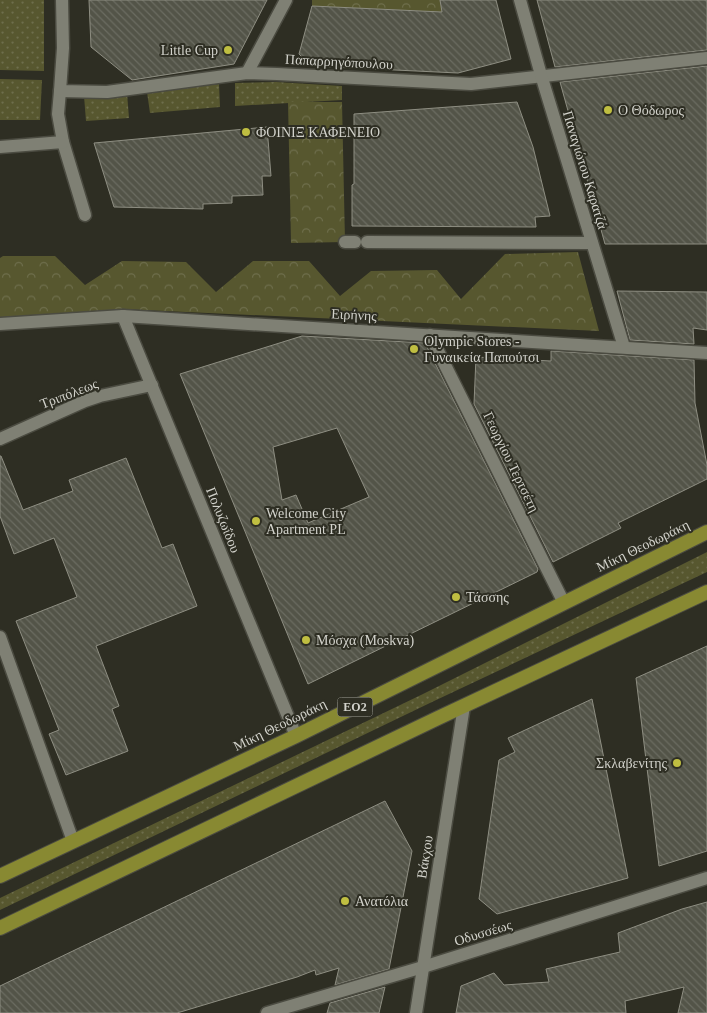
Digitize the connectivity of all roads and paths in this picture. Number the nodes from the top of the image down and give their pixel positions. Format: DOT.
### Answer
graph roads {
  1 [pos="62,0"];
  2 [pos="286,0"];
  3 [pos="520,0"];
  4 [pos="707,58"];
  5 [pos="247,74"];
  6 [pos="541,76"];
  7 [pos="60,91"];
  8 [pos="62,142"];
  9 [pos="0,147"];
  10 [pos="85,215"];
  11 [pos="356,242"];
  12 [pos="592,243"];
  13 [pos="123,316"];
  14 [pos="0,324"];
  15 [pos="430,335"];
  16 [pos="624,347"];
  17 [pos="707,353"];
  18 [pos="152,385"];
  19 [pos="0,438"];
  20 [pos="707,532"];
  21 [pos="707,592"];
  22 [pos="564,603"];
  23 [pos="0,637"];
  24 [pos="464,706"];
  25 [pos="296,736"];
  26 [pos="73,842"];
  27 [pos="0,876"];
  28 [pos="707,878"];
  29 [pos="0,928"];
  30 [pos="423,968"];
  31 [pos="267,1013"];
  32 [pos="416,1013"];
  1 -- 7 [label="street"];
  2 -- 5 [label="street"];
  3 -- 6 [label="street, Παναγιώτου Καρατζά"];
  4 -- 6 [label="street, Παπαρρηγόπουλου"];
  5 -- 6 [label="street, Παπαρρηγόπουλου"];
  5 -- 7 [label="street, Παπαρρηγόπουλου"];
  6 -- 12 [label="street, Παναγιώτου Καρατζά"];
  7 -- 8 [label="street"];
  8 -- 9 [label="street"];
  8 -- 10 [label="street"];
  11 -- 12 [label="street"];
  12 -- 16 [label="street, Παναγιώτου Καρατζά"];
  13 -- 14 [label="street, Ειρήνης"];
  13 -- 15 [label="street, Ειρήνης"];
  13 -- 18 [label="street, Πολυζωΐδου"];
  15 -- 16 [label="street, Ειρήνης"];
  15 -- 22 [label="street, Γεωργίου Τερτσέτη"];
  16 -- 17 [label="street, Ειρήνης"];
  18 -- 19 [label="street, Τριπόλεως"];
  18 -- 25 [label="street, Πολυζωΐδου"];
  20 -- 22 [label="highway, Μίκη Θεοδωράκη / ΕΟ2"];
  21 -- 24 [label="highway"];
  22 -- 25 [label="highway, Μίκη Θεοδωράκη / ΕΟ2"];
  23 -- 26 [label="street"];
  24 -- 29 [label="highway"];
  24 -- 30 [label="street, Βάκχου"];
  25 -- 26 [label="highway, Μίκη Θεοδωράκη / ΕΟ2"];
  26 -- 27 [label="highway, Μίκη Θεοδωράκη / ΕΟ2"];
  28 -- 30 [label="street, Οδυσσέως"];
  30 -- 31 [label="street, Οδυσσέως"];
  30 -- 32 [label="street, Βάκχου"];
}
